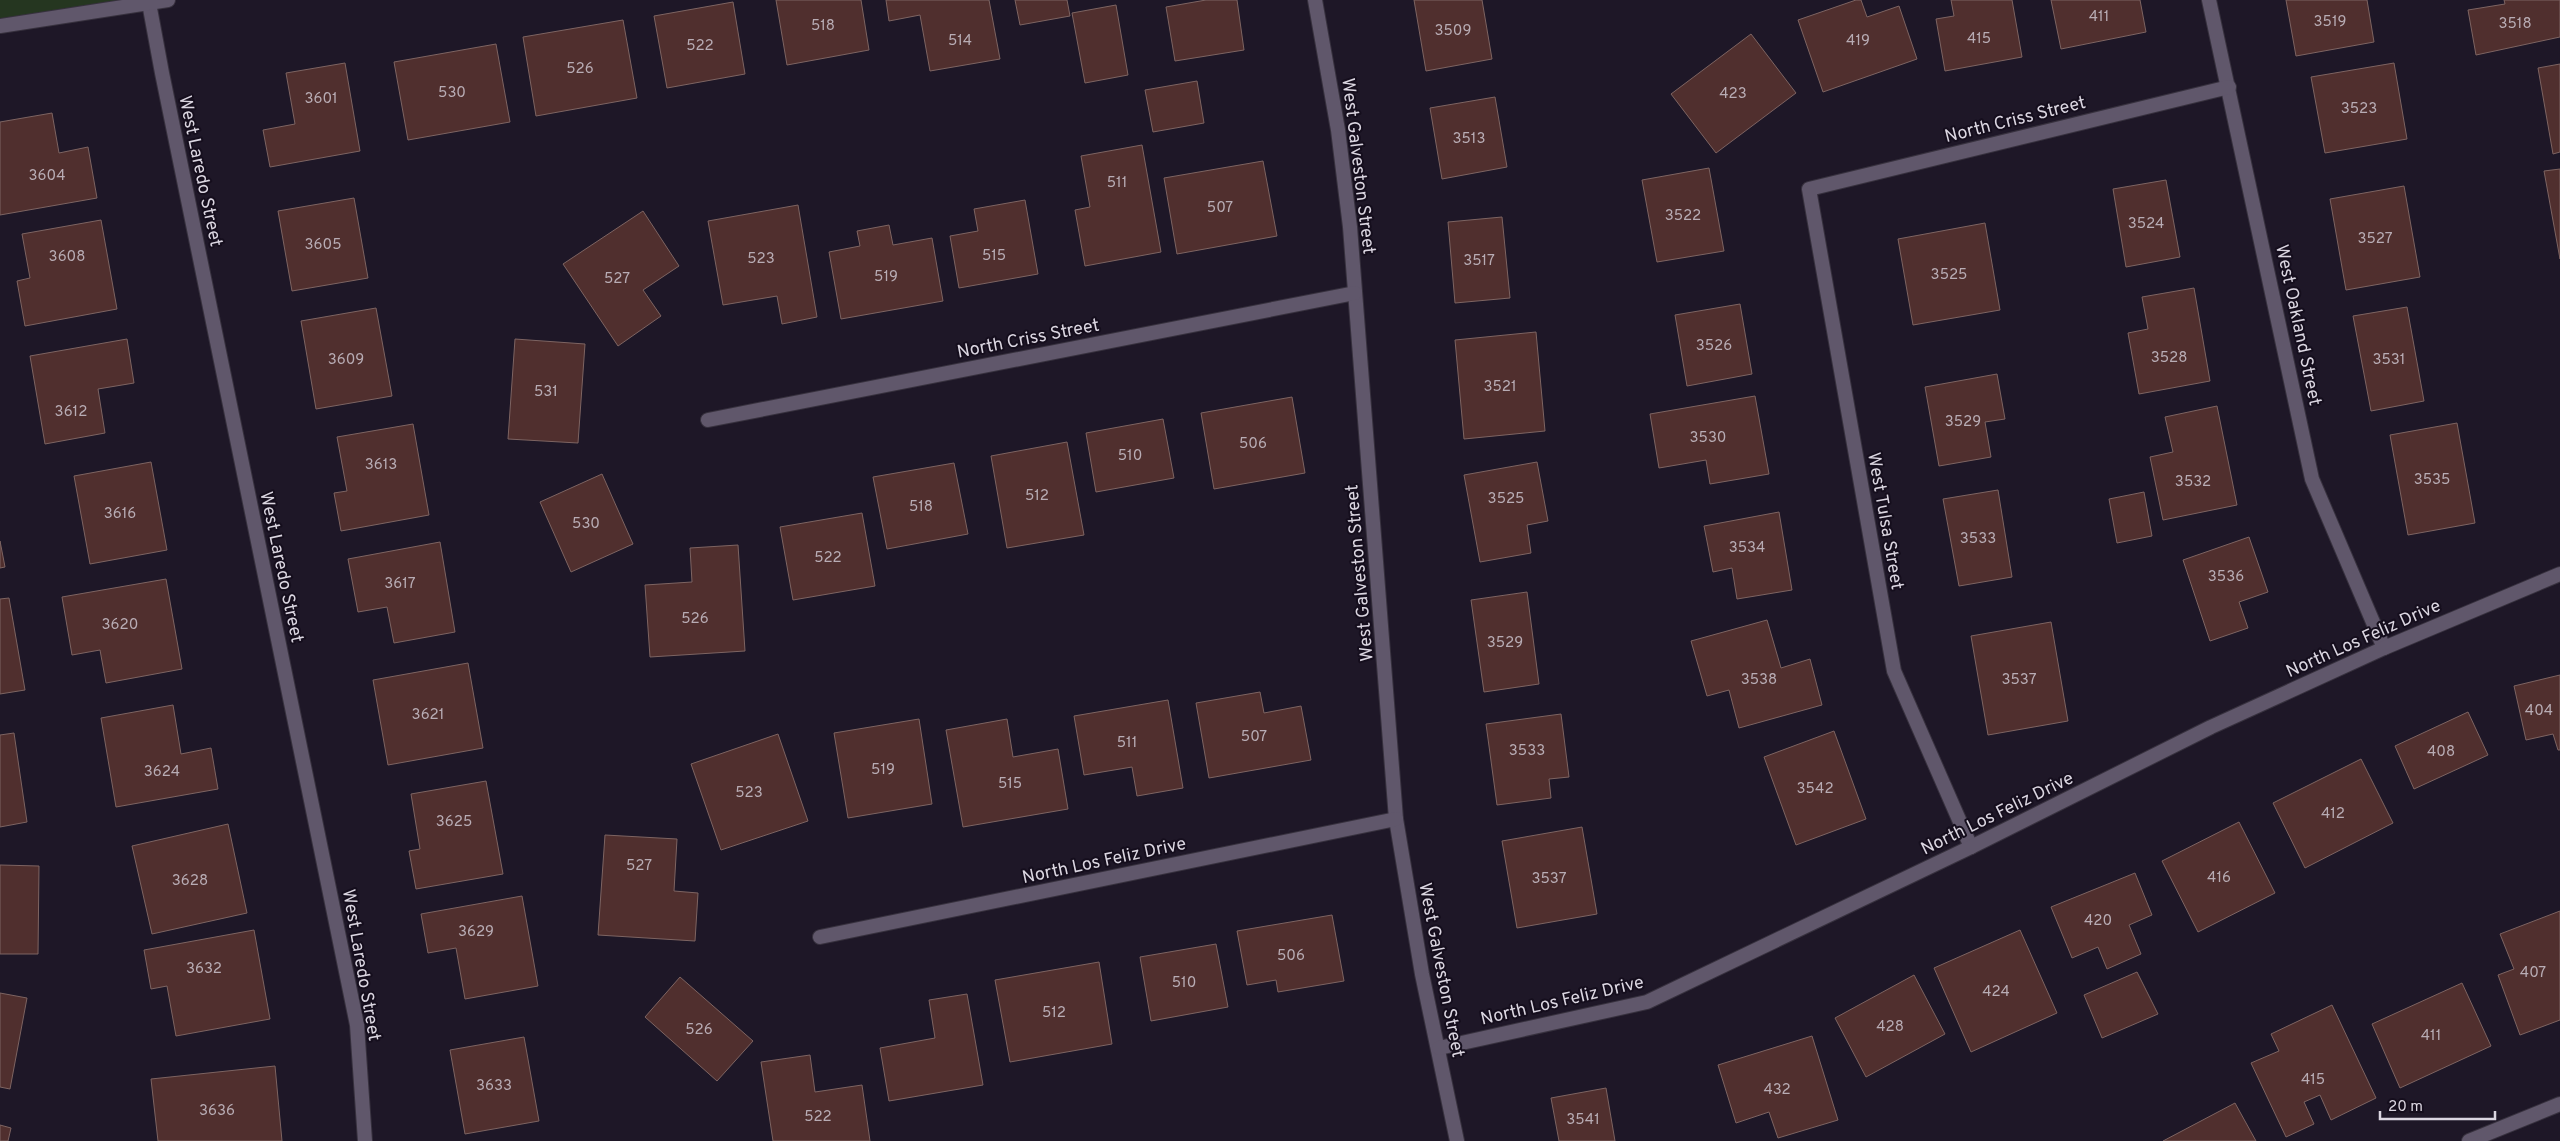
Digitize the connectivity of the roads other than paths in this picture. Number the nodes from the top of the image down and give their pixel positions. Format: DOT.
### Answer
graph roads {
  1 [pos="168,0"];
  2 [pos="1315,0"];
  3 [pos="2209,0"];
  4 [pos="149,3"];
  5 [pos="0,26"];
  6 [pos="2229,87"];
  7 [pos="1809,189"];
  8 [pos="1355,293"];
  9 [pos="708,420"];
  10 [pos="2560,574"];
  11 [pos="2384,648"];
  12 [pos="1396,820"];
  13 [pos="1971,847"];
  14 [pos="820,937"];
  15 [pos="1439,1048"];
  16 [pos="2560,1104"];
  17 [pos="366,1141"];
  18 [pos="1458,1141"];
  19 [pos="2469,1141"];
  1 -- 4 [label="street"];
  2 -- 8 [label="street, West Galveston Street"];
  3 -- 6 [label="street, West Oakland Street"];
  4 -- 5 [label="street"];
  4 -- 17 [label="street, West Laredo Street"];
  6 -- 7 [label="street, North Criss Street"];
  6 -- 11 [label="street, West Oakland Street"];
  7 -- 13 [label="street, West Tulsa Street"];
  8 -- 9 [label="street, North Criss Street"];
  8 -- 12 [label="street, West Galveston Street"];
  10 -- 11 [label="street, North Los Feliz Drive"];
  11 -- 13 [label="street, North Los Feliz Drive"];
  12 -- 14 [label="street, North Los Feliz Drive"];
  12 -- 15 [label="street, West Galveston Street"];
  13 -- 15 [label="street, North Los Feliz Drive"];
  15 -- 18 [label="street, West Galveston Street"];
  16 -- 19 [label="street"];
}
